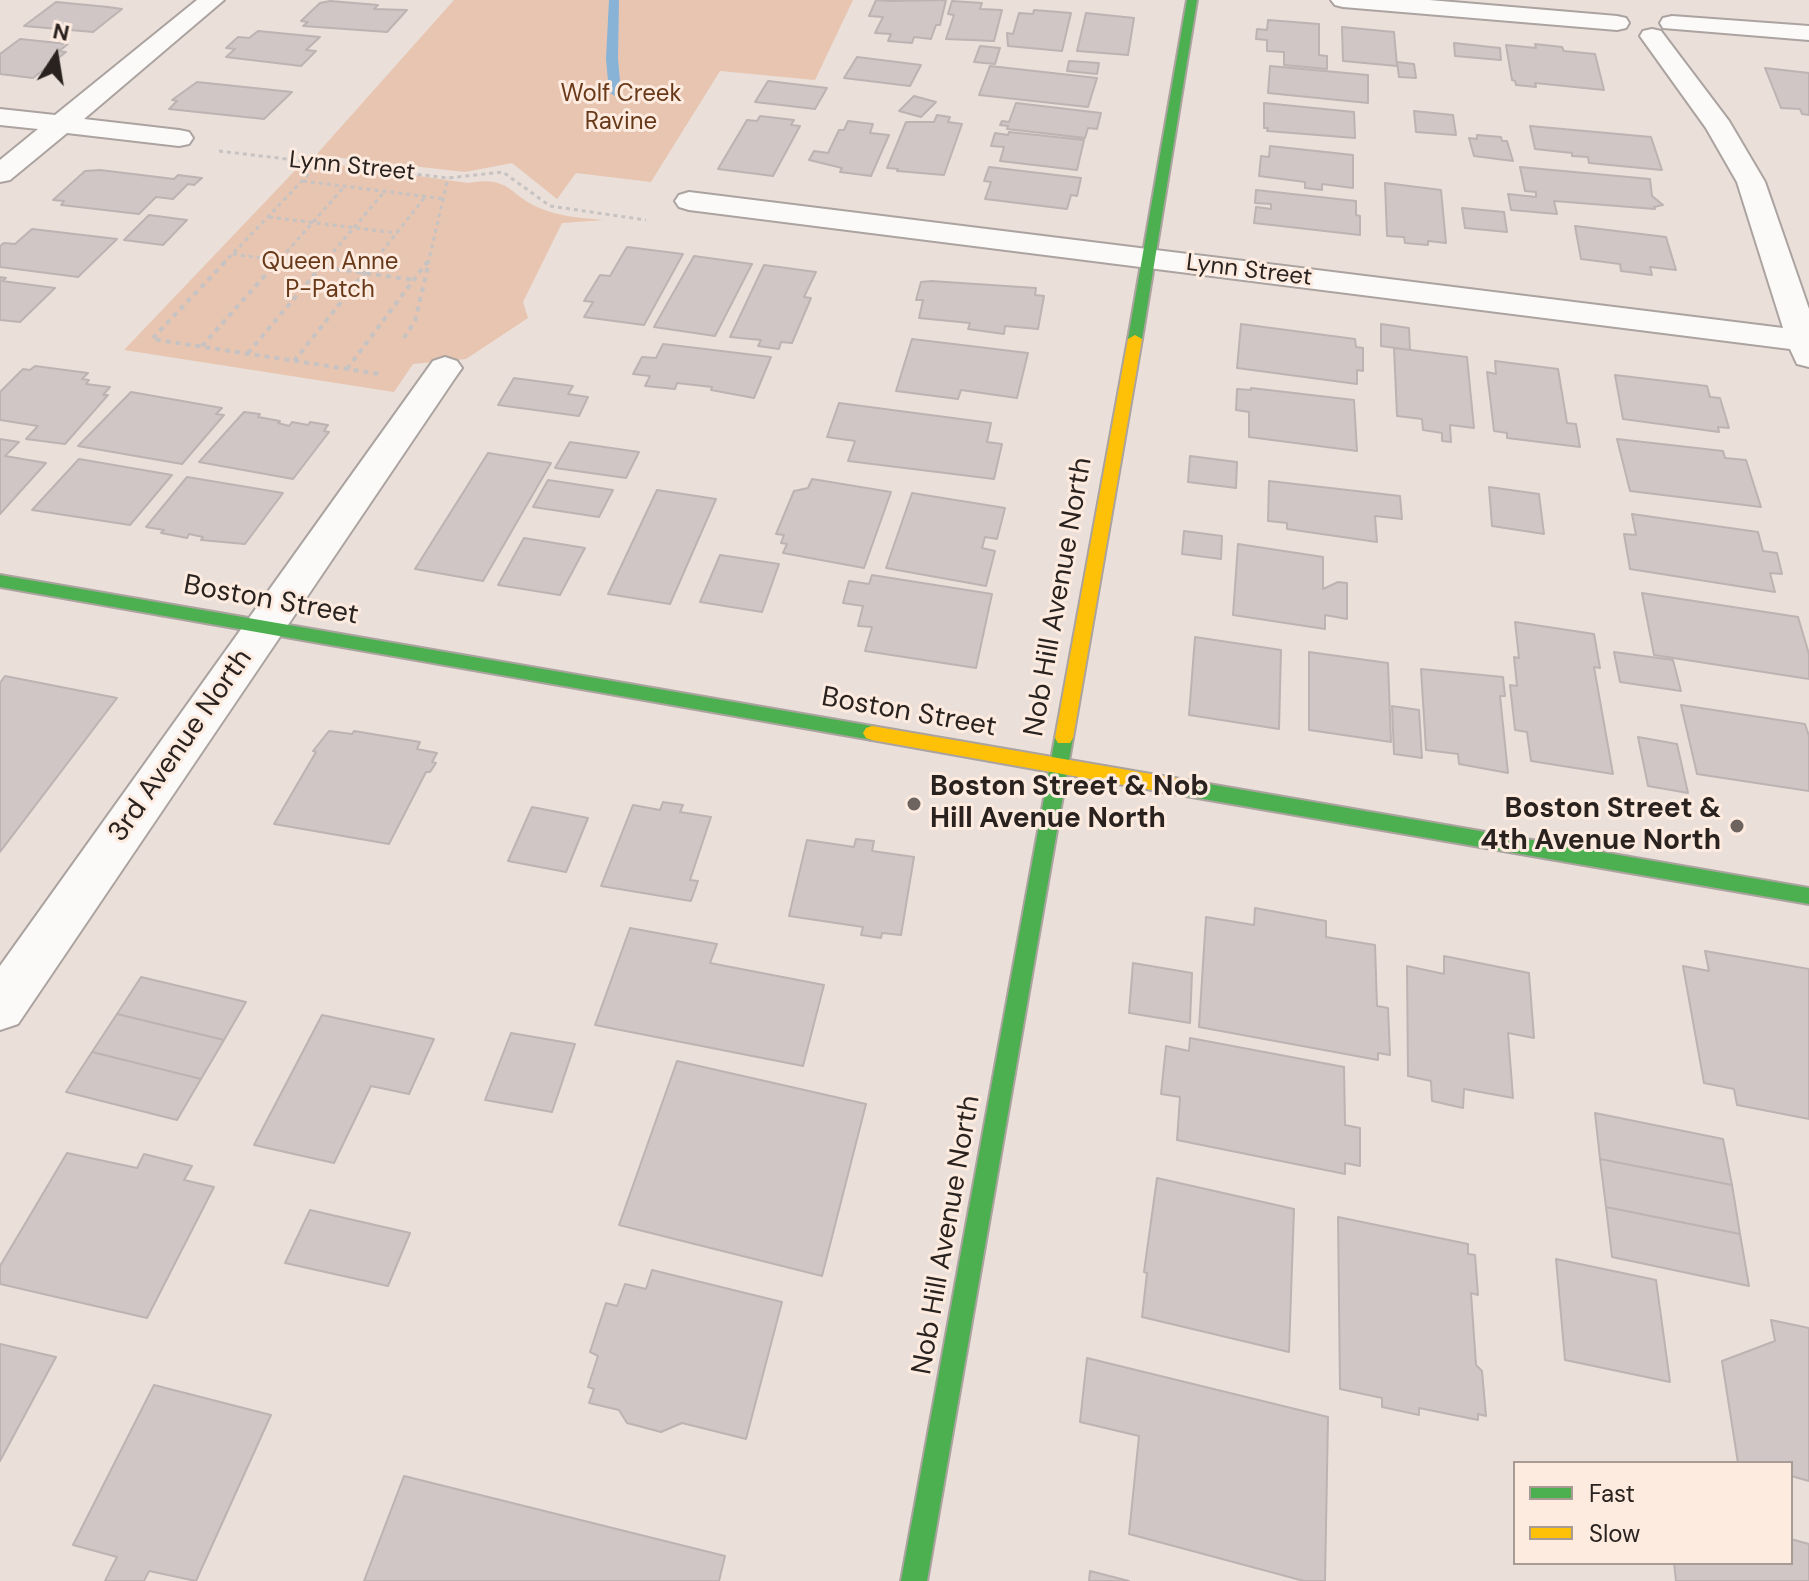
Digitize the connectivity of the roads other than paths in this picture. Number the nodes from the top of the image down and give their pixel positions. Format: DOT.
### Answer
graph roads {
  1 [pos="212,0"];
  2 [pos="1192,0"];
  3 [pos="1343,0"];
  4 [pos="1645,21"];
  5 [pos="1809,33"];
  6 [pos="0,117"];
  7 [pos="61,124"];
  8 [pos="179,138"];
  9 [pos="0,174"];
  10 [pos="689,201"];
  11 [pos="1149,259"];
  12 [pos="1807,346"];
  13 [pos="445,368"];
  14 [pos="0,581"];
  15 [pos="262,628"];
  16 [pos="1057,767"];
  17 [pos="1809,896"];
  18 [pos="0,1007"];
  19 [pos="914,1581"];
  1 -- 7 [label="street"];
  2 -- 11 [label="street, Nob Hill Avenue North"];
  3 -- 4 [label="street"];
  4 -- 5 [label="street"];
  4 -- 12 [label="street"];
  6 -- 7 [label="street"];
  7 -- 8 [label="street"];
  7 -- 9 [label="street"];
  10 -- 11 [label="street, Lynn Street"];
  11 -- 12 [label="street, Lynn Street"];
  11 -- 16 [label="street, Nob Hill Avenue North"];
  13 -- 15 [label="street, 3rd Avenue North"];
  14 -- 15 [label="street, Boston Street"];
  15 -- 16 [label="street, Boston Street"];
  15 -- 18 [label="street, 3rd Avenue North"];
  16 -- 17 [label="street, Boston Street"];
  16 -- 19 [label="street, Nob Hill Avenue North"];
}
